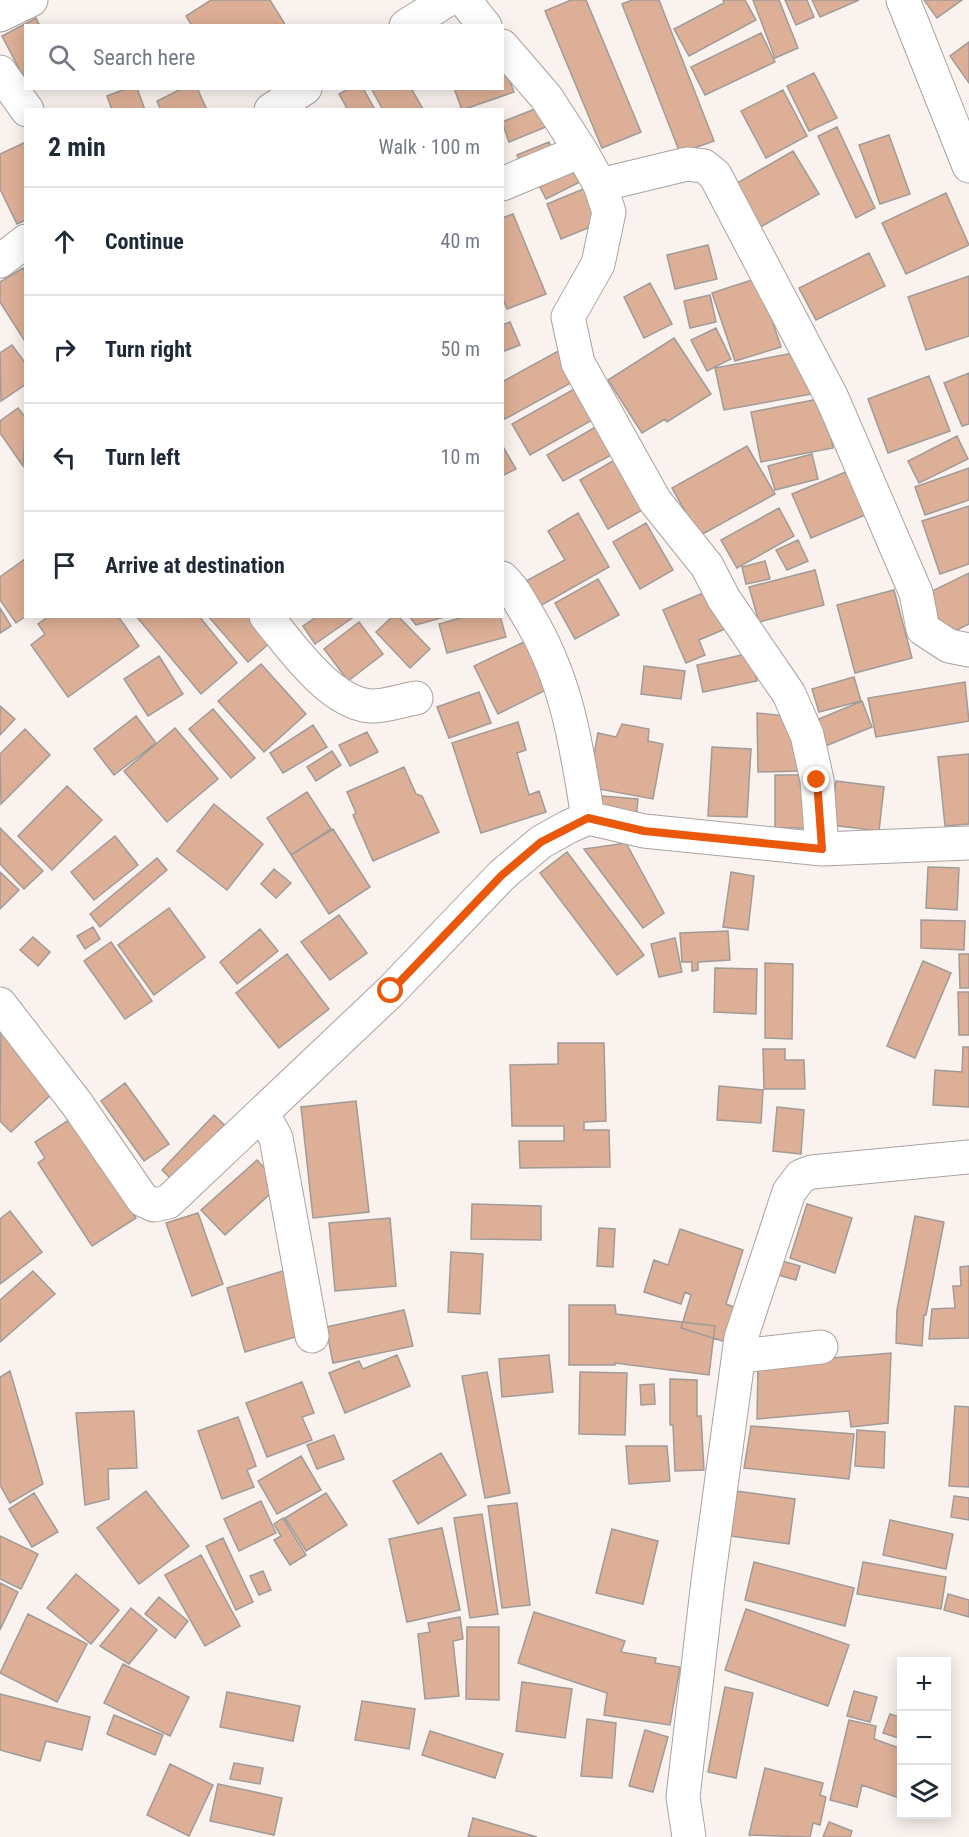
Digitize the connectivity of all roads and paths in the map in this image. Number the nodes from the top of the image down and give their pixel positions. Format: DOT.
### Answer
graph roads {
  1 [pos="31,0"];
  2 [pos="447,0"];
  3 [pos="464,0"];
  4 [pos="903,0"];
  5 [pos="0,15"];
  6 [pos="409,24"];
  7 [pos="483,24"];
  8 [pos="504,48"];
  9 [pos="0,72"];
  10 [pos="302,90"];
  11 [pos="26,108"];
  12 [pos="274,108"];
  13 [pos="581,151"];
  14 [pos="969,166"];
  15 [pos="504,183"];
  16 [pos="600,185"];
  17 [pos="24,243"];
  18 [pos="0,261"];
  19 [pos="504,581"];
  20 [pos="268,618"];
  21 [pos="969,650"];
  22 [pos="417,698"];
  23 [pos="588,818"];
  24 [pos="969,843"];
  25 [pos="822,849"];
  26 [pos="0,1004"];
  27 [pos="263,1114"];
  28 [pos="969,1157"];
  29 [pos="312,1336"];
  30 [pos="821,1347"];
  31 [pos="740,1356"];
  32 [pos="689,1837"];
  1 -- 5 [label="street"];
  2 -- 6 [label="street"];
  3 -- 7 [label="street"];
  4 -- 14 [label="street"];
  8 -- 13 [label="street"];
  9 -- 11 [label="street"];
  10 -- 12 [label="street"];
  13 -- 15 [label="street"];
  13 -- 16 [label="street"];
  16 -- 21 [label="street"];
  16 -- 25 [label="street"];
  17 -- 18 [label="street"];
  19 -- 23 [label="street"];
  20 -- 22 [label="street"];
  23 -- 25 [label="street"];
  23 -- 27 [label="street"];
  24 -- 25 [label="street"];
  26 -- 27 [label="street"];
  27 -- 29 [label="street"];
  28 -- 31 [label="street"];
  30 -- 31 [label="street"];
  31 -- 32 [label="street"];
}
